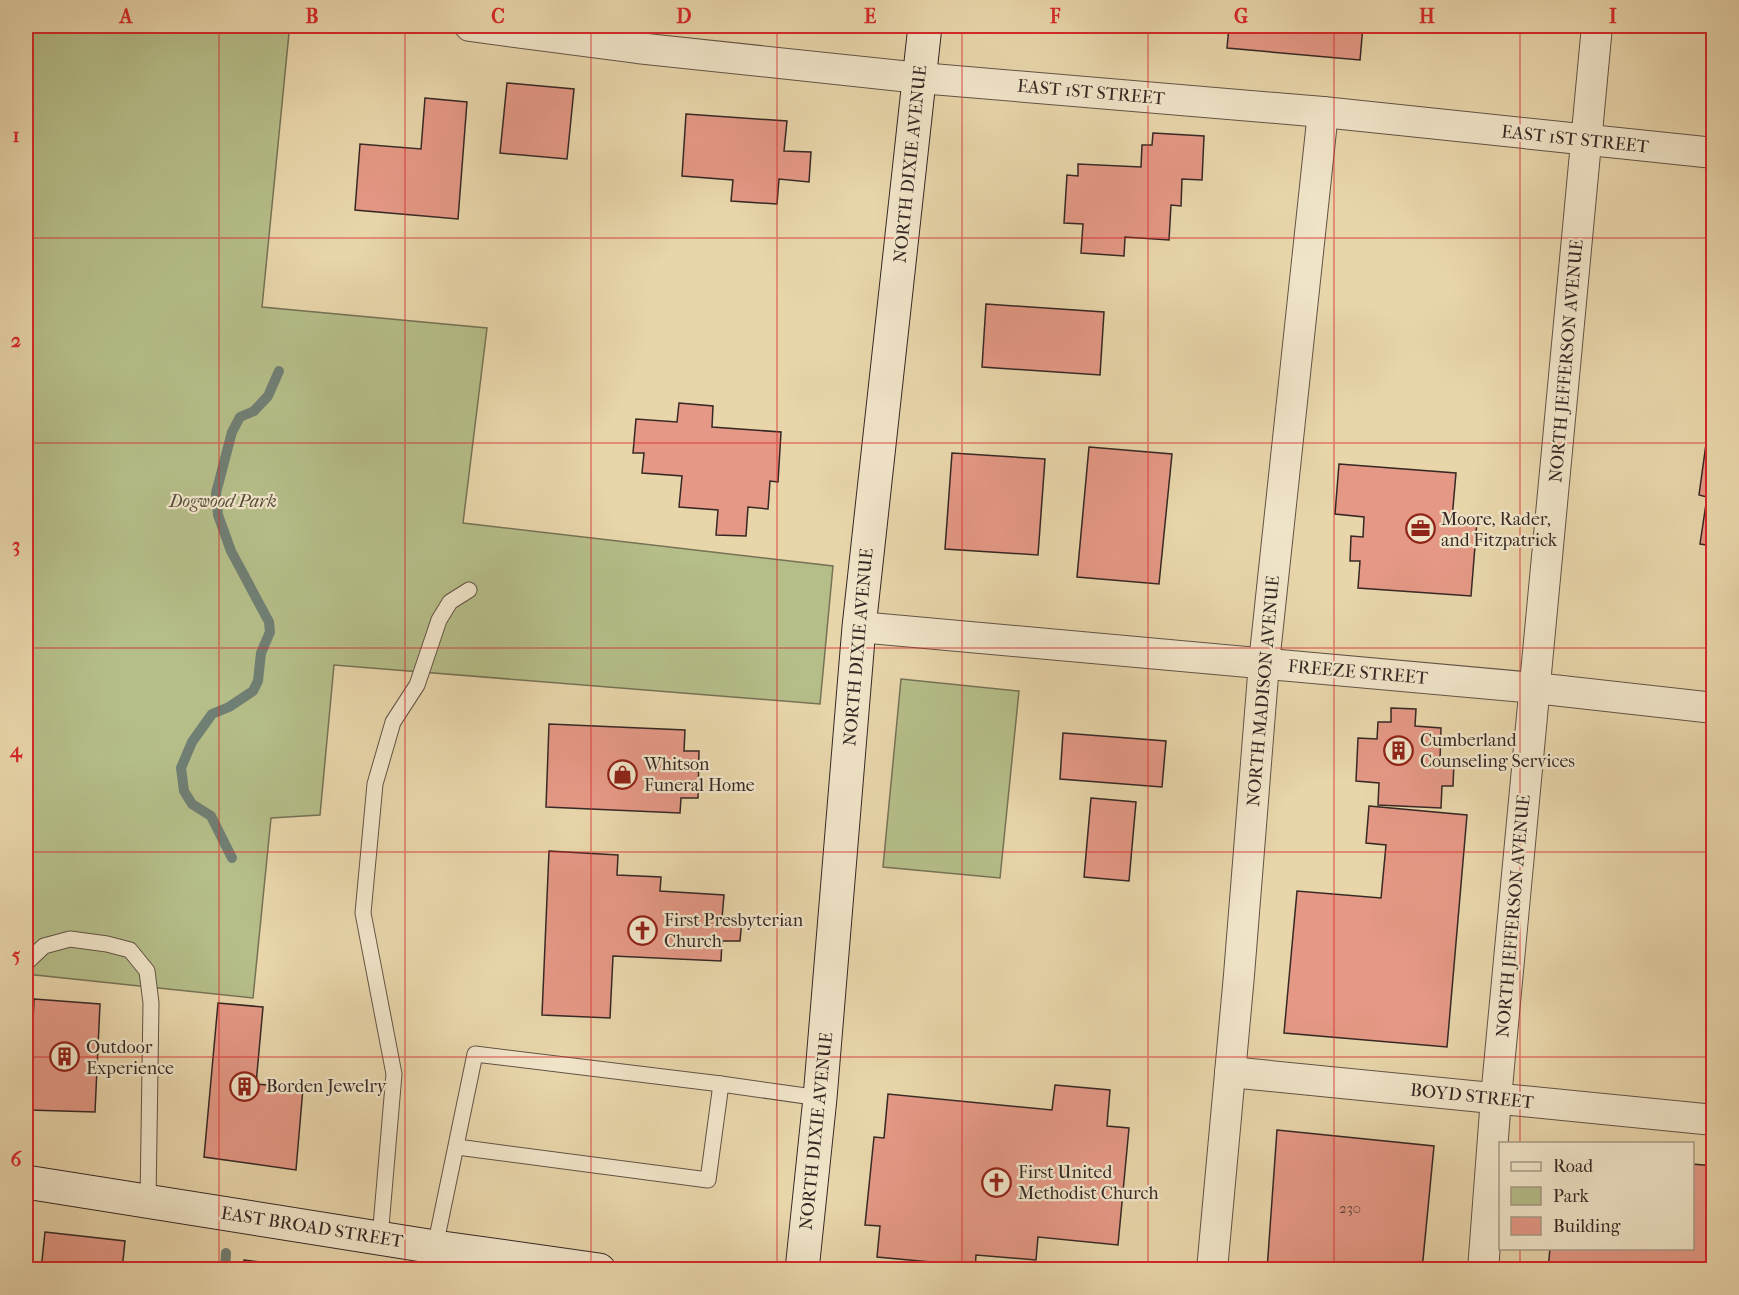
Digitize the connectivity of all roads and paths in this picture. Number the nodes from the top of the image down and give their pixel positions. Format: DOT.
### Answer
graph roads {
  1 [pos="470,26"];
  2 [pos="925,26"];
  3 [pos="1597,26"];
  4 [pos="920,78"];
  5 [pos="1323,112"];
  6 [pos="1587,140"];
  7 [pos="1713,153"];
  8 [pos="469,590"];
  9 [pos="859,627"];
  10 [pos="1264,663"];
  11 [pos="1535,688"];
  12 [pos="1713,708"];
  13 [pos="26,963"];
  14 [pos="1230,1072"];
  15 [pos="721,1084"];
  16 [pos="820,1098"];
  17 [pos="1496,1098"];
  18 [pos="1713,1120"];
  19 [pos="457,1147"];
  20 [pos="26,1182"];
  21 [pos="148,1202"];
  22 [pos="380,1238"];
  23 [pos="435,1247"];
  24 [pos="599,1269"];
  25 [pos="802,1269"];
  26 [pos="1212,1269"];
  27 [pos="1484,1269"];
  1 -- 4 [label="street, EAST 1ST STREET"];
  2 -- 4 [label="street, NORTH DIXIE AVENUE"];
  3 -- 6 [label="street, NORTH JEFFERSON AVENUE"];
  4 -- 5 [label="street, EAST 1ST STREET"];
  4 -- 9 [label="street, NORTH DIXIE AVENUE"];
  5 -- 6 [label="street, EAST 1ST STREET"];
  5 -- 10 [label="street, NORTH MADISON AVENUE"];
  6 -- 7 [label="street, EAST 1ST STREET"];
  6 -- 11 [label="street, NORTH JEFFERSON AVENUE"];
  8 -- 22 [label="lane"];
  9 -- 10 [label="street, FREEZE STREET"];
  9 -- 16 [label="street, NORTH DIXIE AVENUE"];
  10 -- 11 [label="street, FREEZE STREET"];
  10 -- 14 [label="street, NORTH MADISON AVENUE"];
  11 -- 12 [label="street, FREEZE STREET"];
  11 -- 17 [label="street, NORTH JEFFERSON AVENUE"];
  13 -- 21 [label="lane"];
  14 -- 17 [label="street, BOYD STREET"];
  14 -- 26 [label="street, NORTH MADISON AVENUE"];
  15 -- 16 [label="lane"];
  15 -- 19 [label="lane"];
  15 -- 19 [label="lane"];
  16 -- 25 [label="street, NORTH DIXIE AVENUE"];
  17 -- 18 [label="street, BOYD STREET"];
  17 -- 27 [label="street, NORTH JEFFERSON AVENUE"];
  19 -- 23 [label="lane"];
  20 -- 21 [label="street, EAST BROAD STREET"];
  21 -- 22 [label="street, EAST BROAD STREET"];
  22 -- 23 [label="street, EAST BROAD STREET"];
  23 -- 24 [label="street, EAST BROAD STREET"];
}
